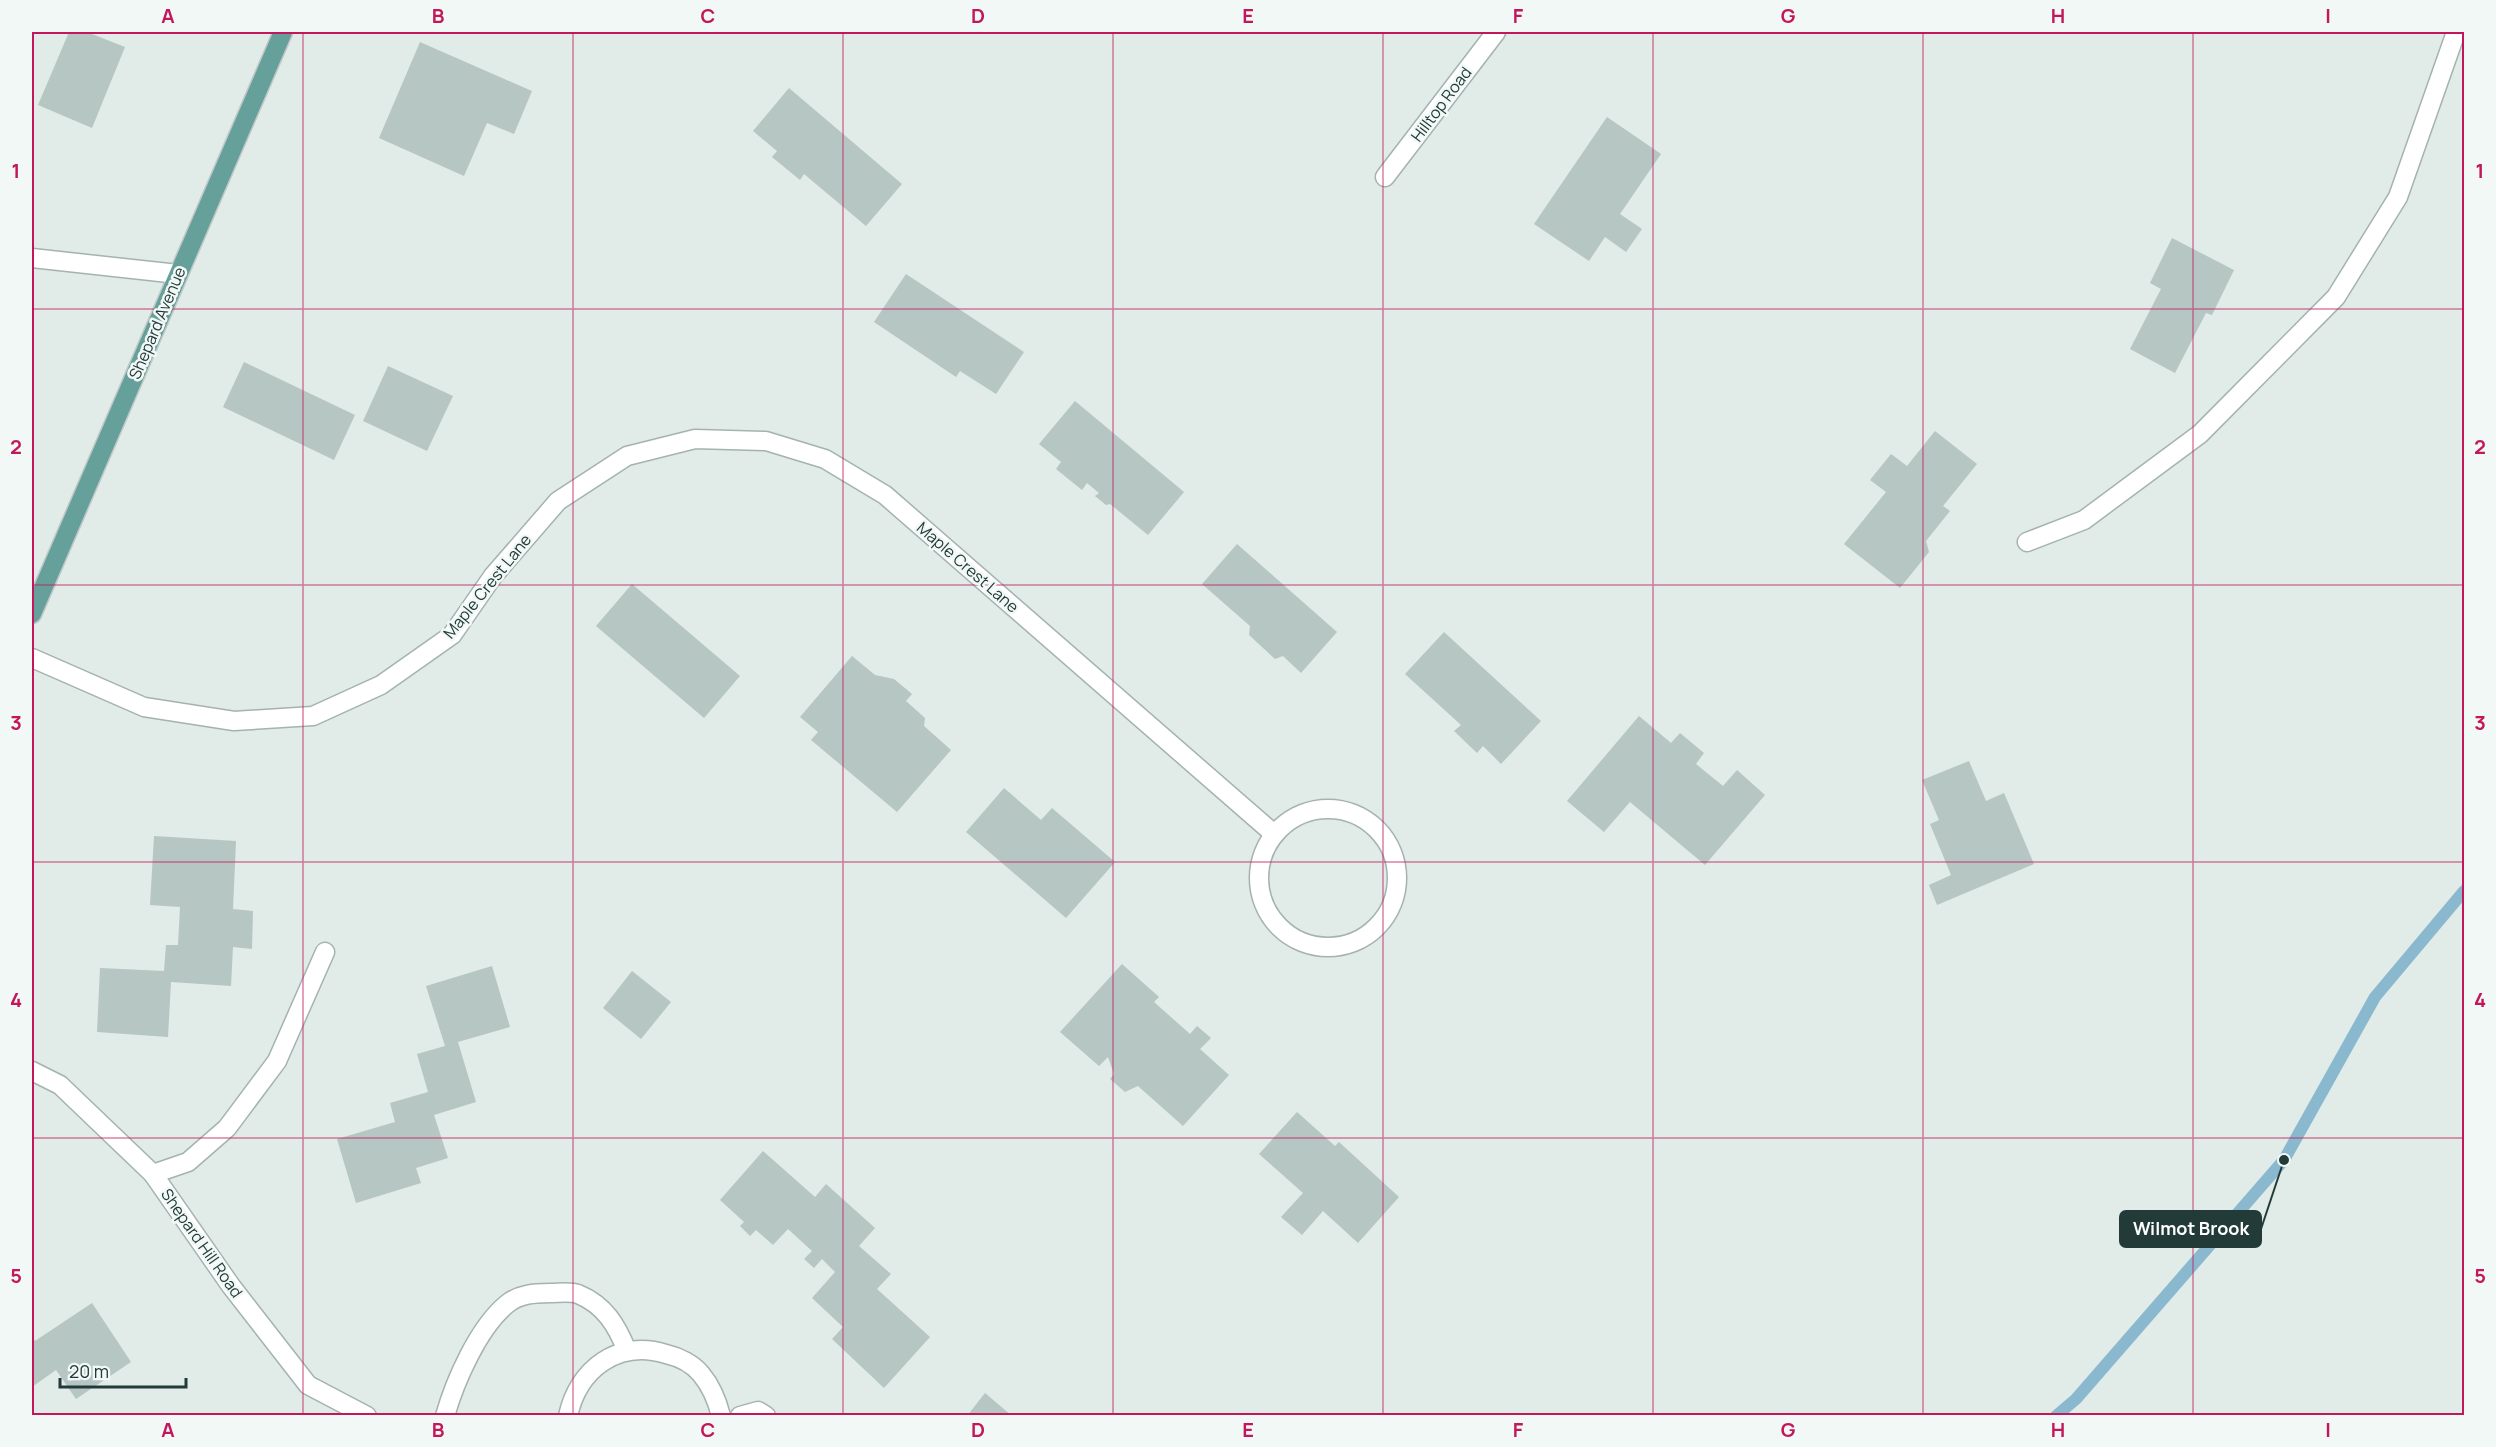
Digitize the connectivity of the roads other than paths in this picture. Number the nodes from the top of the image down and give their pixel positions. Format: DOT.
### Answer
graph roads {
  1 [pos="283,32"];
  2 [pos="1496,32"];
  3 [pos="2456,32"];
  4 [pos="1386,177"];
  5 [pos="32,258"];
  6 [pos="178,274"];
  7 [pos="2027,542"];
  8 [pos="32,614"];
  9 [pos="32,658"];
  10 [pos="1274,834"];
  11 [pos="325,952"];
  12 [pos="32,1071"];
  13 [pos="153,1174"];
  14 [pos="627,1351"];
  15 [pos="367,1416"];
  16 [pos="445,1416"];
  17 [pos="568,1416"];
  18 [pos="721,1416"];
  19 [pos="740,1416"];
  20 [pos="766,1416"];
  1 -- 6 [label="main road, Shepard Avenue"];
  2 -- 4 [label="street, Hilltop Road"];
  3 -- 7 [label="street"];
  5 -- 6 [label="street"];
  6 -- 8 [label="main road, Shepard Avenue"];
  9 -- 10 [label="street, Maple Crest Lane"];
  10 -- 10 [label="street"];
  11 -- 13 [label="street"];
  12 -- 13 [label="street, Shepard Hill Road"];
  13 -- 15 [label="street, Shepard Hill Road"];
  14 -- 16 [label="street"];
  14 -- 17 [label="street"];
  14 -- 18 [label="street"];
  19 -- 20 [label="street"];
}
